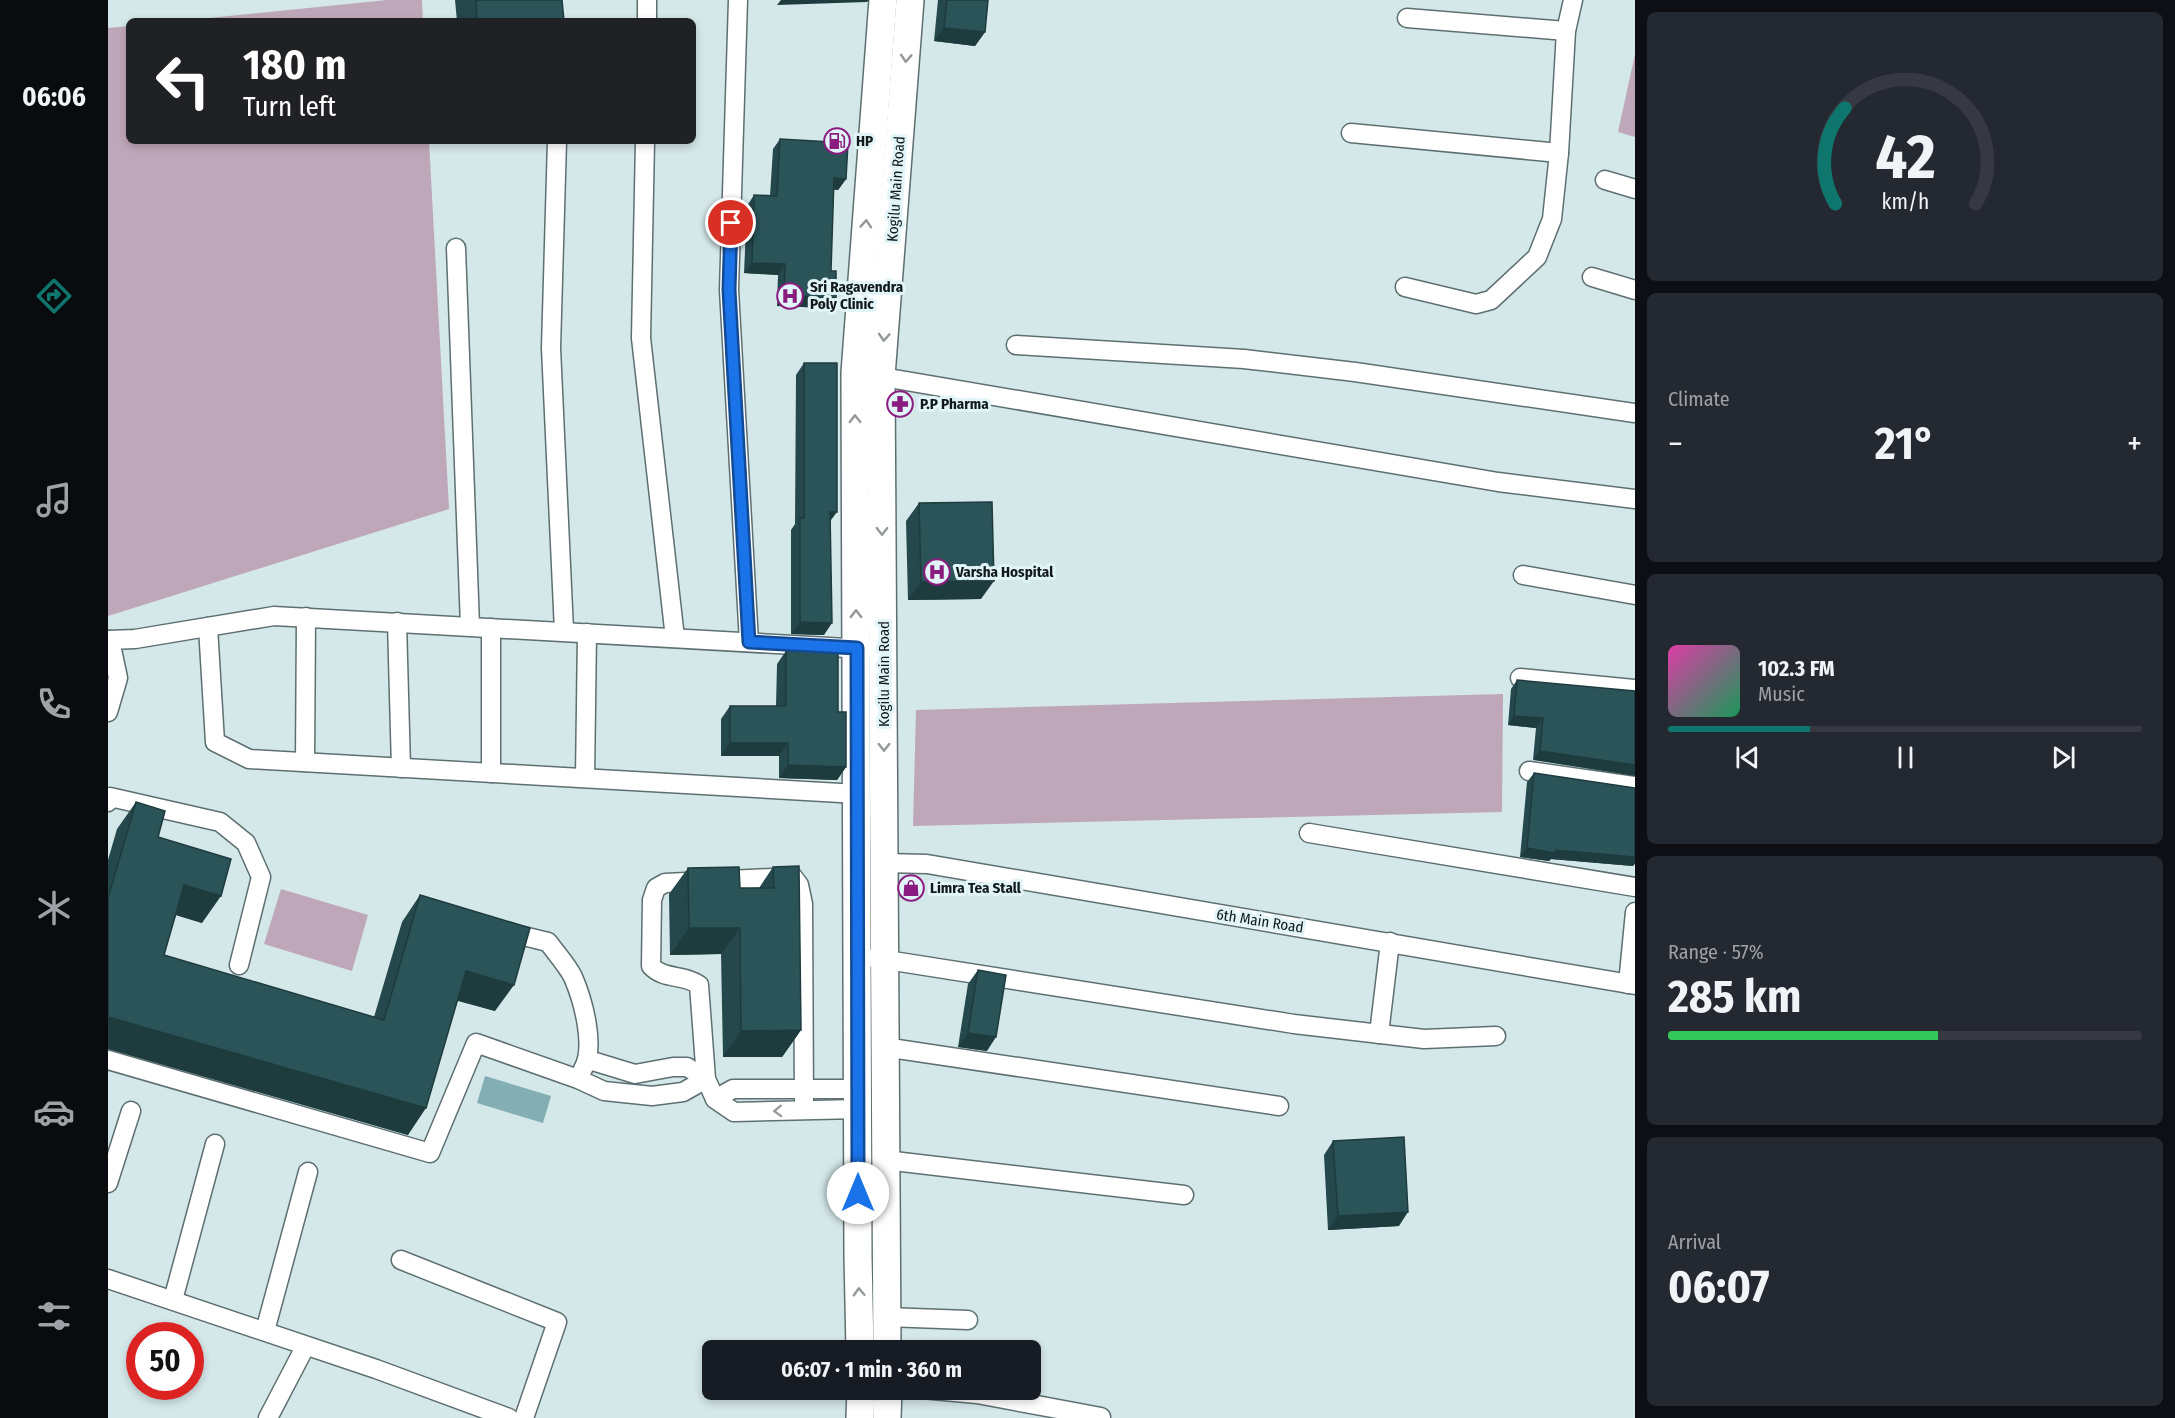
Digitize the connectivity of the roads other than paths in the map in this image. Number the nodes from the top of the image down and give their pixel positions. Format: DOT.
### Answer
graph roads {
  1 [pos="647,0"];
  2 [pos="738,0"];
  3 [pos="883,0"];
  4 [pos="910,0"];
  5 [pos="1573,0"];
  6 [pos="647,18"];
  7 [pos="1407,18"];
  8 [pos="1566,31"];
  9 [pos="1351,133"];
  10 [pos="557,144"];
  11 [pos="645,144"];
  12 [pos="1559,153"];
  13 [pos="1605,180"];
  14 [pos="1635,189"];
  15 [pos="456,248"];
  16 [pos="1592,278"];
  17 [pos="1405,288"];
  18 [pos="1635,290"];
  19 [pos="1016,345"];
  20 [pos="855,373"];
  21 [pos="881,376"];
  22 [pos="1635,413"];
  23 [pos="1635,499"];
  24 [pos="1523,575"];
  25 [pos="1635,595"];
  26 [pos="306,617"];
  27 [pos="397,622"];
  28 [pos="470,626"];
  29 [pos="208,627"];
  30 [pos="491,628"];
  31 [pos="564,632"];
  32 [pos="587,633"];
  33 [pos="675,638"];
  34 [pos="109,640"];
  35 [pos="749,642"];
  36 [pos="857,648"];
  37 [pos="884,651"];
  38 [pos="1520,678"];
  39 [pos="1635,689"];
  40 [pos="108,712"];
  41 [pos="304,762"];
  42 [pos="401,768"];
  43 [pos="1529,771"];
  44 [pos="491,773"];
  45 [pos="585,778"];
  46 [pos="1635,786"];
  47 [pos="858,794"];
  48 [pos="109,798"];
  49 [pos="1309,833"];
  50 [pos="885,863"];
  51 [pos="1635,887"];
  52 [pos="1635,912"];
  53 [pos="484,926"];
  54 [pos="1389,942"];
  55 [pos="858,956"];
  56 [pos="885,960"];
  57 [pos="239,965"];
  58 [pos="1631,984"];
  59 [pos="1379,1034"];
  60 [pos="1496,1036"];
  61 [pos="884,1047"];
  62 [pos="108,1060"];
  63 [pos="589,1060"];
  64 [pos="578,1079"];
  65 [pos="706,1079"];
  66 [pos="804,1089"];
  67 [pos="714,1099"];
  68 [pos="858,1099"];
  69 [pos="1279,1106"];
  70 [pos="804,1110"];
  71 [pos="131,1111"];
  72 [pos="215,1144"];
  73 [pos="885,1160"];
  74 [pos="308,1172"];
  75 [pos="108,1183"];
  76 [pos="1184,1196"];
  77 [pos="401,1260"];
  78 [pos="108,1279"];
  79 [pos="173,1300"];
  80 [pos="886,1317"];
  81 [pos="968,1320"];
  82 [pos="265,1331"];
  83 [pos="860,1340"];
  84 [pos="887,1340"];
  85 [pos="305,1347"];
  86 [pos="861,1400"];
  87 [pos="888,1400"];
  88 [pos="1009,1400"];
  89 [pos="1101,1417"];
  90 [pos="268,1418"];
  91 [pos="509,1418"];
  92 [pos="524,1418"];
  93 [pos="860,1418"];
  94 [pos="887,1418"];
  1 -- 6 [label="street"];
  2 -- 35 [label="street"];
  20 -- 3 [label="main road, Kogilu Main Road, one-way"];
  4 -- 21 [label="main road, Kogilu Main Road, one-way"];
  5 -- 8 [label="street"];
  7 -- 8 [label="street"];
  8 -- 12 [label="street"];
  9 -- 12 [label="street"];
  10 -- 31 [label="street"];
  11 -- 33 [label="street"];
  12 -- 17 [label="street"];
  13 -- 14 [label="street"];
  15 -- 28 [label="street"];
  16 -- 18 [label="street"];
  19 -- 22 [label="street"];
  20 -- 21 [label="street"];
  36 -- 20 [label="main road, Kogilu Main Road, one-way"];
  21 -- 23 [label="street"];
  21 -- 37 [label="main road, Kogilu Main Road, one-way"];
  24 -- 25 [label="street"];
  26 -- 27 [label="street"];
  26 -- 29 [label="street"];
  26 -- 41 [label="street"];
  27 -- 28 [label="street"];
  27 -- 42 [label="street"];
  28 -- 30 [label="street"];
  29 -- 34 [label="street"];
  29 -- 41 [label="street"];
  30 -- 31 [label="street"];
  30 -- 44 [label="street"];
  31 -- 32 [label="street"];
  32 -- 33 [label="street"];
  32 -- 45 [label="street"];
  33 -- 35 [label="street"];
  34 -- 40 [label="street"];
  35 -- 36 [label="street"];
  36 -- 37 [label="street"];
  36 -- 47 [label="main road, Kogilu Main Road"];
  37 -- 50 [label="main road, Kogilu Main Road, one-way"];
  38 -- 39 [label="street"];
  41 -- 42 [label="street"];
  42 -- 44 [label="street"];
  43 -- 46 [label="street"];
  44 -- 45 [label="street"];
  45 -- 47 [label="street"];
  47 -- 55 [label="main road, Kogilu Main Road"];
  48 -- 57 [label="street"];
  49 -- 51 [label="street"];
  50 -- 54 [label="street, 6th Main Road"];
  50 -- 56 [label="main road, Kogilu Main Road"];
  52 -- 58 [label="street"];
  53 -- 63 [label="street"];
  54 -- 58 [label="street, 6th Main Road"];
  54 -- 59 [label="street"];
  55 -- 56 [label="street"];
  55 -- 68 [label="main road, Kogilu Main Road"];
  56 -- 59 [label="street"];
  56 -- 61 [label="main road, Kogilu Main Road"];
  59 -- 60 [label="street"];
  61 -- 69 [label="street"];
  61 -- 73 [label="main road, Kogilu Main Road"];
  62 -- 64 [label="street"];
  63 -- 64 [label="street"];
  63 -- 65 [label="street"];
  64 -- 65 [label="street"];
  65 -- 66 [label="street"];
  65 -- 67 [label="street"];
  66 -- 67 [label="street"];
  66 -- 68 [label="street"];
  66 -- 70 [label="street"];
  70 -- 67 [label="street, one-way"];
  68 -- 70 [label="street"];
  83 -- 68 [label="main road, Kogilu Main Road, one-way"];
  71 -- 75 [label="street"];
  72 -- 79 [label="street"];
  73 -- 76 [label="street"];
  73 -- 80 [label="main road, Kogilu Main Road"];
  74 -- 82 [label="street"];
  77 -- 92 [label="street"];
  78 -- 79 [label="street"];
  79 -- 82 [label="street"];
  80 -- 81 [label="street"];
  80 -- 84 [label="main road, Kogilu Main Road"];
  82 -- 85 [label="street"];
  85 -- 90 [label="street"];
  85 -- 91 [label="street"];
  86 -- 93 [label="main road"];
  87 -- 94 [label="main road"];
  88 -- 89 [label="street"];
}
